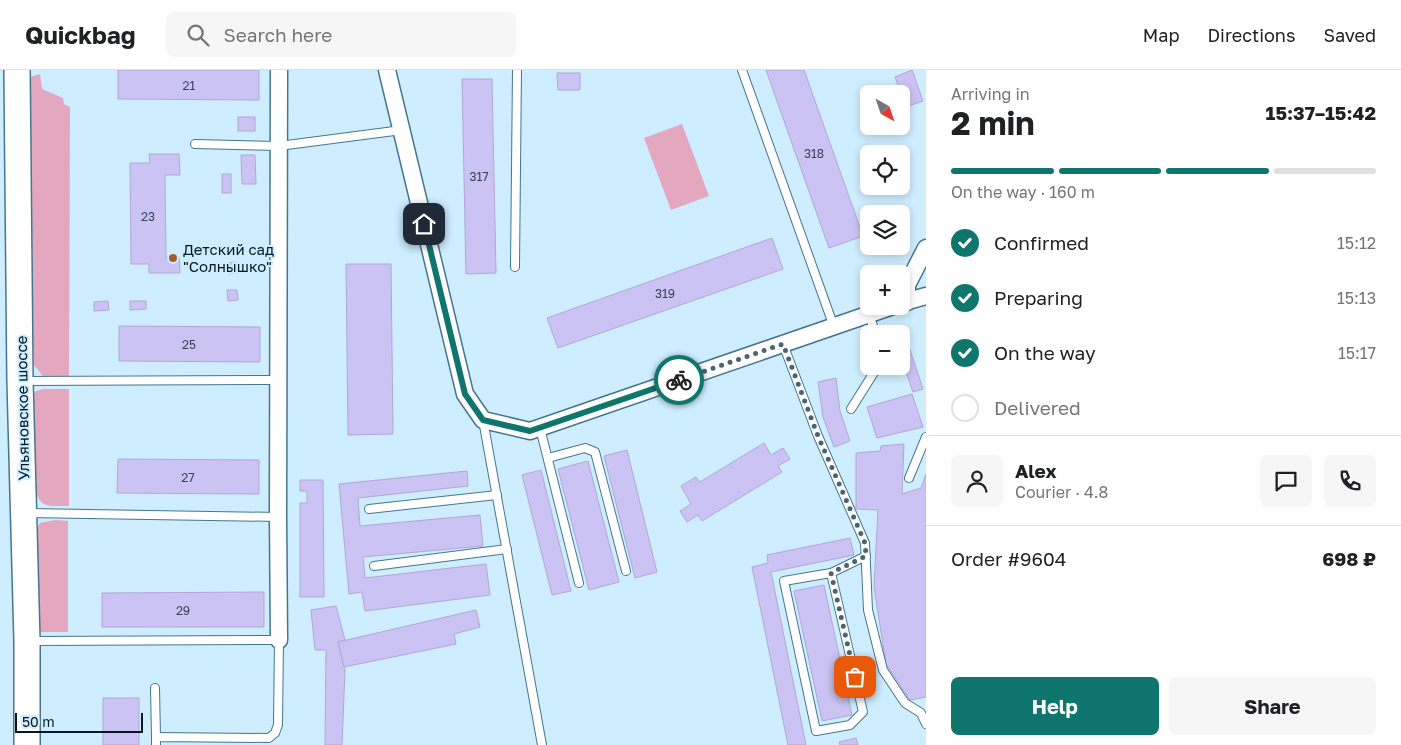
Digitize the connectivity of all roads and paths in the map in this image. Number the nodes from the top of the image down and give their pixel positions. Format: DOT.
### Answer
graph roads {
  1 [pos="17,70"];
  2 [pos="279,70"];
  3 [pos="387,70"];
  4 [pos="517,70"];
  5 [pos="742,70"];
  6 [pos="402,130"];
  7 [pos="195,144"];
  8 [pos="279,146"];
  9 [pos="926,248"];
  10 [pos="515,268"];
  11 [pos="910,279"];
  12 [pos="926,296"];
  13 [pos="910,301"];
  14 [pos="869,315"];
  15 [pos="873,325"];
  16 [pos="834,327"];
  17 [pos="783,344"];
  18 [pos="872,375"];
  19 [pos="278,380"];
  20 [pos="20,381"];
  21 [pos="851,409"];
  22 [pos="483,420"];
  23 [pos="540,428"];
  24 [pos="926,437"];
  25 [pos="548,458"];
  26 [pos="910,478"];
  27 [pos="497,495"];
  28 [pos="369,509"];
  29 [pos="24,513"];
  30 [pos="278,516"];
  31 [pos="507,550"];
  32 [pos="866,556"];
  33 [pos="374,566"];
  34 [pos="626,571"];
  35 [pos="831,573"];
  36 [pos="579,583"];
  37 [pos="279,640"];
  38 [pos="27,641"];
  39 [pos="155,688"];
  40 [pos="926,724"];
  41 [pos="156,741"];
  42 [pos="27,745"];
  43 [pos="542,745"];
  1 -- 20 [label="main road, Ульяновское шоссе"];
  2 -- 8 [label="street"];
  3 -- 6 [label="street"];
  4 -- 10 [label="lane"];
  5 -- 16 [label="lane"];
  6 -- 8 [label="lane"];
  6 -- 22 [label="street"];
  7 -- 8 [label="lane"];
  8 -- 19 [label="street"];
  9 -- 11 [label="street"];
  12 -- 13 [label="street"];
  14 -- 15 [label="lane"];
  14 -- 16 [label="street"];
  16 -- 17 [label="street"];
  17 -- 23 [label="street"];
  17 -- 32 [label="lane"];
  18 -- 21 [label="lane"];
  19 -- 20 [label="lane"];
  19 -- 30 [label="street"];
  20 -- 29 [label="main road, Ульяновское шоссе"];
  22 -- 23 [label="street"];
  22 -- 27 [label="lane"];
  23 -- 25 [label="lane"];
  24 -- 26 [label="lane"];
  25 -- 34 [label="lane"];
  25 -- 36 [label="lane"];
  27 -- 28 [label="lane"];
  27 -- 31 [label="lane"];
  29 -- 30 [label="lane"];
  29 -- 38 [label="main road, Ульяновское шоссе"];
  30 -- 37 [label="street"];
  31 -- 33 [label="lane"];
  31 -- 43 [label="lane"];
  32 -- 35 [label="lane"];
  32 -- 40 [label="lane"];
  35 -- 35 [label="lane"];
  37 -- 38 [label="lane"];
  37 -- 41 [label="lane"];
  38 -- 42 [label="main road, Ульяновское шоссе"];
  39 -- 41 [label="lane"];
}
